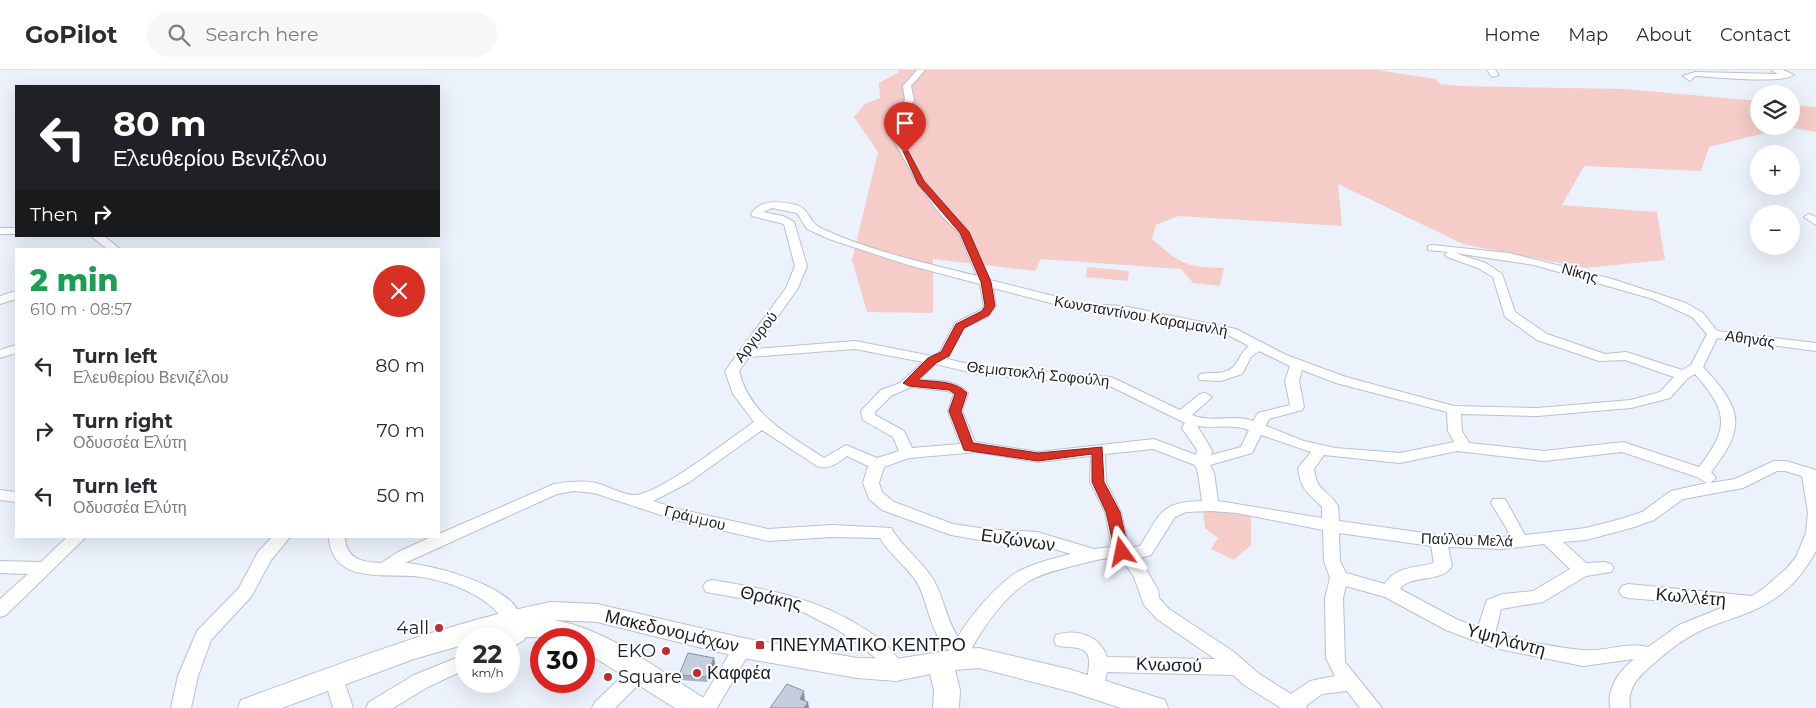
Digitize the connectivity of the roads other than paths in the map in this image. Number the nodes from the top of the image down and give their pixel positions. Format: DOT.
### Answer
graph roads {
  1 [pos="921,70"];
  2 [pos="1775,70"];
  3 [pos="1690,79"];
  4 [pos="789,206"];
  5 [pos="0,231"];
  6 [pos="15,231"];
  7 [pos="97,237"];
  8 [pos="114,248"];
  9 [pos="978,262"];
  10 [pos="986,282"];
  11 [pos="1012,290"];
  12 [pos="15,295"];
  13 [pos="0,300"];
  14 [pos="1713,334"];
  15 [pos="1258,346"];
  16 [pos="1816,347"];
  17 [pos="15,349"];
  18 [pos="0,354"];
  19 [pos="743,354"];
  20 [pos="932,360"];
  21 [pos="1297,364"];
  22 [pos="1696,367"];
  23 [pos="1683,375"];
  24 [pos="1205,377"];
  25 [pos="909,383"];
  26 [pos="1205,396"];
  27 [pos="1454,410"];
  28 [pos="1188,418"];
  29 [pos="762,424"];
  30 [pos="1256,428"];
  31 [pos="1464,446"];
  32 [pos="969,448"];
  33 [pos="1098,449"];
  34 [pos="1320,450"];
  35 [pos="907,453"];
  36 [pos="1201,462"];
  37 [pos="876,464"];
  38 [pos="1702,472"];
  39 [pos="1813,474"];
  40 [pos="1716,487"];
  41 [pos="0,495"];
  42 [pos="15,497"];
  43 [pos="634,501"];
  44 [pos="1499,503"];
  45 [pos="1211,506"];
  46 [pos="1332,527"];
  47 [pos="77,538"];
  48 [pos="281,538"];
  49 [pos="337,538"];
  50 [pos="1550,539"];
  51 [pos="1438,541"];
  52 [pos="1518,541"];
  53 [pos="1125,553"];
  54 [pos="1094,555"];
  55 [pos="0,567"];
  56 [pos="45,568"];
  57 [pos="1605,568"];
  58 [pos="385,569"];
  59 [pos="1582,570"];
  60 [pos="1339,578"];
  61 [pos="712,587"];
  62 [pos="1628,591"];
  63 [pos="1390,592"];
  64 [pos="1755,602"];
  65 [pos="0,610"];
  66 [pos="573,610"];
  67 [pos="514,628"];
  68 [pos="516,628"];
  69 [pos="549,628"];
  70 [pos="455,636"];
  71 [pos="1486,639"];
  72 [pos="1063,640"];
  73 [pos="595,645"];
  74 [pos="743,648"];
  75 [pos="1652,655"];
  76 [pos="952,656"];
  77 [pos="455,666"];
  78 [pos="1239,667"];
  79 [pos="896,670"];
  80 [pos="638,672"];
  81 [pos="1097,676"];
  82 [pos="334,678"];
  83 [pos="1351,682"];
  84 [pos="1295,706"];
  85 [pos="950,707"];
  86 [pos="181,708"];
  87 [pos="252,708"];
  88 [pos="343,708"];
  89 [pos="376,708"];
  90 [pos="602,708"];
  91 [pos="696,708"];
  92 [pos="707,708"];
  93 [pos="1155,708"];
  94 [pos="1372,708"];
  95 [pos="1620,708"];
  1 -- 9 [label="street"];
  2 -- 3 [label="street"];
  4 -- 10 [label="street, Κωνσταντίνου Καραμανλή"];
  4 -- 19 [label="street, Αργυρού"];
  5 -- 6 [label="street"];
  7 -- 8 [label="street"];
  9 -- 10 [label="street"];
  9 -- 11 [label="street"];
  10 -- 11 [label="street, Κωνσταντίνου Καραμανλή"];
  10 -- 20 [label="street"];
  11 -- 15 [label="street, Κωνσταντίνου Καραμανλή"];
  12 -- 13 [label="street"];
  14 -- 16 [label="street, Αθηνάς"];
  14 -- 22 [label="street, Αθηνάς"];
  14 -- 23 [label="street, Νίκης"];
  15 -- 21 [label="street, Κωνσταντίνου Καραμανλή"];
  15 -- 24 [label="street"];
  17 -- 18 [label="street"];
  19 -- 20 [label="street, Θεμιστοκλή Σοφούλη"];
  19 -- 29 [label="street, Αργυρού"];
  20 -- 25 [label="street"];
  20 -- 28 [label="street, Θεμιστοκλή Σοφούλη"];
  21 -- 27 [label="street, Κωνσταντίνου Καραμανλή"];
  21 -- 30 [label="street"];
  22 -- 23 [label="street, Κωνσταντίνου Καραμανλή"];
  22 -- 38 [label="street"];
  23 -- 27 [label="street, Κωνσταντίνου Καραμανλή"];
  25 -- 32 [label="street"];
  25 -- 35 [label="street"];
  26 -- 28 [label="street"];
  27 -- 31 [label="street"];
  28 -- 30 [label="street, Θεμιστοκλή Σοφούλη"];
  28 -- 36 [label="street"];
  29 -- 37 [label="street"];
  29 -- 43 [label="street"];
  30 -- 34 [label="street, Θεμιστοκλή Σοφούλη"];
  30 -- 36 [label="street"];
  31 -- 34 [label="street, Θεμιστοκλή Σοφούλη"];
  31 -- 38 [label="street, Θεμιστοκλή Σοφούλη"];
  32 -- 33 [label="street"];
  32 -- 35 [label="street"];
  33 -- 36 [label="street"];
  33 -- 53 [label="street"];
  34 -- 46 [label="street"];
  35 -- 37 [label="street"];
  36 -- 45 [label="street"];
  37 -- 54 [label="street, Ευζώνων"];
  38 -- 40 [label="street"];
  39 -- 40 [label="street, Παύλου Μελά"];
  39 -- 64 [label="street"];
  40 -- 50 [label="street, Παύλου Μελά"];
  41 -- 42 [label="street"];
  43 -- 58 [label="street, Γράμμου"];
  43 -- 76 [label="street, Γράμμου"];
  44 -- 52 [label="street"];
  45 -- 46 [label="street, Παύλου Μελά"];
  45 -- 53 [label="street, Παύλου Μελά"];
  46 -- 51 [label="street, Παύλου Μελά"];
  46 -- 60 [label="street"];
  47 -- 56 [label="street"];
  48 -- 86 [label="street"];
  49 -- 58 [label="street"];
  50 -- 52 [label="street, Παύλου Μελά"];
  50 -- 59 [label="street"];
  51 -- 52 [label="street, Παύλου Μελά"];
  51 -- 63 [label="street"];
  53 -- 54 [label="street, Ευζώνων"];
  53 -- 78 [label="street"];
  54 -- 76 [label="street"];
  55 -- 56 [label="street"];
  56 -- 65 [label="street"];
  57 -- 59 [label="street"];
  58 -- 67 [label="street"];
  59 -- 71 [label="street"];
  60 -- 63 [label="street, Υψηλάντη"];
  60 -- 83 [label="street"];
  61 -- 79 [label="street, Θράκης"];
  62 -- 64 [label="street, Κωλλέτη"];
  63 -- 71 [label="street, Υψηλάντη"];
  64 -- 75 [label="street"];
  66 -- 68 [label="main road, Μακεδονομάχων"];
  66 -- 69 [label="main road"];
  66 -- 74 [label="main road, Μακεδονομάχων"];
  70 -- 82 [label="main road, Μακεδονομάχων"];
  71 -- 75 [label="street, Υψηλάντη"];
  72 -- 81 [label="street"];
  73 -- 80 [label="main road"];
  74 -- 79 [label="main road, Μακεδονομάχων"];
  74 -- 92 [label="street"];
  75 -- 95 [label="street"];
  76 -- 79 [label="main road, Μακεδονομάχων"];
  76 -- 81 [label="main road, Μακεδονομάχων"];
  76 -- 85 [label="main road"];
  77 -- 89 [label="street"];
  78 -- 81 [label="street, Κνωσού"];
  78 -- 84 [label="street"];
  80 -- 90 [label="street"];
  80 -- 91 [label="main road"];
  81 -- 93 [label="main road, Μακεδονομάχων"];
  82 -- 87 [label="main road, Μακεδονομάχων"];
  82 -- 88 [label="street"];
  83 -- 84 [label="street"];
  83 -- 94 [label="street"];
}
